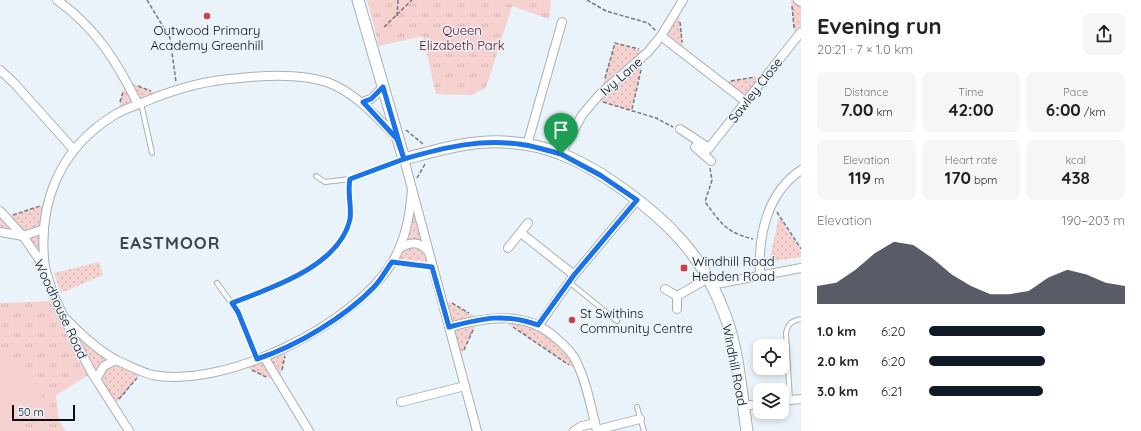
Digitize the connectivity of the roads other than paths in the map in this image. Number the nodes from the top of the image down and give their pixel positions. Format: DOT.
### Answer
graph roads {
  1 [pos="57,0"];
  2 [pos="358,0"];
  3 [pos="683,0"];
  4 [pos="798,0"];
  5 [pos="801,2"];
  6 [pos="562,22"];
  7 [pos="801,32"];
  8 [pos="662,36"];
  9 [pos="0,70"];
  10 [pos="383,87"];
  11 [pos="745,101"];
  12 [pos="363,102"];
  13 [pos="140,104"];
  14 [pos="680,129"];
  15 [pos="397,139"];
  16 [pos="526,145"];
  17 [pos="695,147"];
  18 [pos="74,150"];
  19 [pos="706,151"];
  20 [pos="152,153"];
  21 [pos="561,154"];
  22 [pos="404,159"];
  23 [pos="711,161"];
  24 [pos="801,170"];
  25 [pos="316,176"];
  26 [pos="350,179"];
  27 [pos="412,189"];
  28 [pos="637,200"];
  29 [pos="3,214"];
  30 [pos="528,223"];
  31 [pos="44,229"];
  32 [pos="0,232"];
  33 [pos="521,233"];
  34 [pos="23,236"];
  35 [pos="400,248"];
  36 [pos="508,248"];
  37 [pos="427,250"];
  38 [pos="44,268"];
  39 [pos="801,269"];
  40 [pos="760,274"];
  41 [pos="574,275"];
  42 [pos="569,282"];
  43 [pos="709,282"];
  44 [pos="218,283"];
  45 [pos="666,289"];
  46 [pos="678,296"];
  47 [pos="232,303"];
  48 [pos="677,309"];
  49 [pos="60,312"];
  50 [pos="801,319"];
  51 [pos="618,321"];
  52 [pos="538,325"];
  53 [pos="449,327"];
  54 [pos="261,358"];
  55 [pos="116,360"];
  56 [pos="96,379"];
  57 [pos="786,383"];
  58 [pos="464,386"];
  59 [pos="801,398"];
  60 [pos="789,400"];
  61 [pos="402,402"];
  62 [pos="753,405"];
  63 [pos="743,406"];
  64 [pos="637,407"];
  65 [pos="640,419"];
  66 [pos="596,428"];
  67 [pos="129,431"];
  68 [pos="309,431"];
  69 [pos="476,431"];
  70 [pos="574,431"];
  71 [pos="644,431"];
  72 [pos="747,431"];
  1 -- 13 [label="street"];
  2 -- 10 [label="street"];
  3 -- 8 [label="street, Ivy Lane"];
  4 -- 5 [label="street"];
  6 -- 16 [label="street"];
  7 -- 11 [label="street, Sawley Close"];
  8 -- 11 [label="street"];
  8 -- 21 [label="street, Ivy Lane"];
  9 -- 18 [label="street"];
  10 -- 12 [label="street"];
  10 -- 15 [label="street"];
  11 -- 19 [label="street, Sawley Close"];
  12 -- 13 [label="street"];
  12 -- 15 [label="street"];
  13 -- 18 [label="street"];
  13 -- 20 [label="lane"];
  14 -- 19 [label="street"];
  15 -- 22 [label="street"];
  16 -- 21 [label="street, Windhill Road"];
  16 -- 22 [label="street, Windhill Road"];
  17 -- 19 [label="street"];
  18 -- 31 [label="street"];
  19 -- 23 [label="street"];
  21 -- 28 [label="street, Windhill Road"];
  22 -- 26 [label="lane"];
  22 -- 27 [label="street"];
  24 -- 40 [label="street"];
  25 -- 26 [label="lane"];
  26 -- 47 [label="lane"];
  27 -- 35 [label="street"];
  27 -- 37 [label="street"];
  28 -- 41 [label="street"];
  28 -- 43 [label="street, Windhill Road"];
  29 -- 34 [label="street, Woodhouse Road"];
  30 -- 33 [label="street"];
  31 -- 34 [label="street"];
  31 -- 38 [label="street"];
  32 -- 34 [label="street"];
  33 -- 36 [label="street"];
  33 -- 41 [label="street"];
  34 -- 38 [label="street, Woodhouse Road"];
  35 -- 37 [label="street"];
  35 -- 54 [label="street"];
  37 -- 53 [label="street"];
  38 -- 49 [label="street, Woodhouse Road"];
  39 -- 40 [label="street"];
  40 -- 43 [label="street"];
  41 -- 42 [label="street"];
  42 -- 51 [label="lane"];
  42 -- 52 [label="street"];
  43 -- 46 [label="street"];
  43 -- 63 [label="street, Windhill Road"];
  44 -- 47 [label="lane"];
  45 -- 46 [label="street"];
  46 -- 48 [label="street"];
  47 -- 54 [label="lane"];
  49 -- 55 [label="street"];
  49 -- 56 [label="street, Woodhouse Road"];
  50 -- 57 [label="lane"];
  52 -- 53 [label="street"];
  52 -- 66 [label="street"];
  53 -- 58 [label="street"];
  54 -- 55 [label="street"];
  54 -- 68 [label="street"];
  55 -- 56 [label="street"];
  56 -- 67 [label="street, Woodhouse Road"];
  58 -- 61 [label="street"];
  58 -- 69 [label="street"];
  59 -- 60 [label="street"];
  62 -- 63 [label="street"];
  63 -- 72 [label="street, Windhill Road"];
  64 -- 65 [label="lane"];
  65 -- 66 [label="street"];
  65 -- 71 [label="lane"];
  66 -- 70 [label="street"];
}
